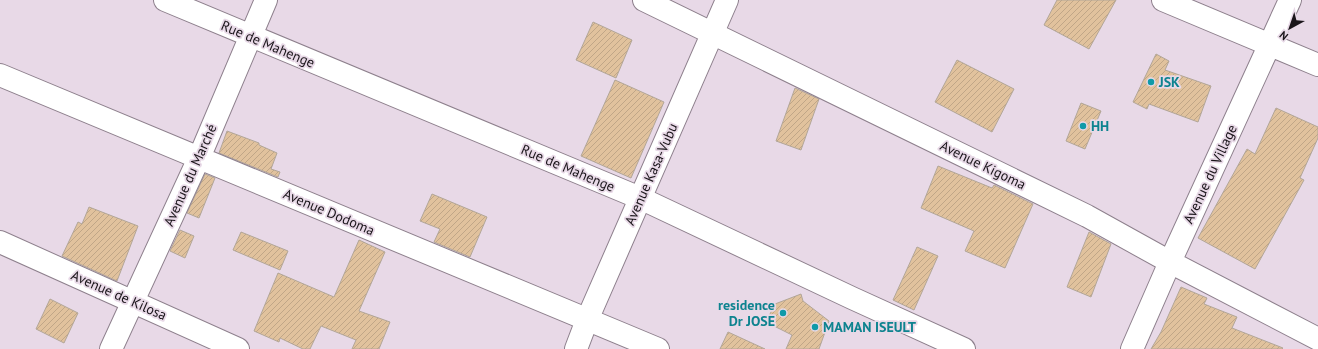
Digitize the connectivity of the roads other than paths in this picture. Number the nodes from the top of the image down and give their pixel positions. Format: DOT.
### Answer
graph roads {
  1 [pos="165,0"];
  2 [pos="266,0"];
  3 [pos="644,0"];
  4 [pos="726,0"];
  5 [pos="1163,0"];
  6 [pos="1290,0"];
  7 [pos="712,34"];
  8 [pos="251,36"];
  9 [pos="1270,44"];
  10 [pos="1318,65"];
  11 [pos="0,74"];
  12 [pos="198,158"];
  13 [pos="640,198"];
  14 [pos="0,242"];
  15 [pos="1170,262"];
  16 [pos="133,302"];
  17 [pos="587,320"];
  18 [pos="1318,339"];
  19 [pos="111,349"];
  20 [pos="238,349"];
  21 [pos="576,349"];
  22 [pos="658,349"];
  23 [pos="964,349"];
  24 [pos="1132,349"];
  1 -- 8 [label="street, Rue de Mahenge"];
  2 -- 8 [label="street, Avenue du Marché"];
  3 -- 7 [label="street, Avenue Kigoma"];
  4 -- 7 [label="street, Avenue Kasa-Vubu"];
  5 -- 9 [label="street"];
  6 -- 9 [label="street, Avenue du Village"];
  7 -- 13 [label="street, Avenue Kasa-Vubu"];
  7 -- 15 [label="street, Avenue Kigoma"];
  8 -- 12 [label="street, Avenue du Marché"];
  8 -- 13 [label="street, Rue de Mahenge"];
  9 -- 10 [label="street"];
  9 -- 15 [label="street, Avenue du Village"];
  11 -- 12 [label="street, Avenue Dodoma"];
  12 -- 16 [label="street, Avenue du Marché"];
  12 -- 17 [label="street, Avenue Dodoma"];
  13 -- 17 [label="street, Avenue Kasa-Vubu"];
  13 -- 23 [label="street, Rue de Mahenge"];
  14 -- 16 [label="street, Avenue de Kilosa"];
  15 -- 18 [label="street, Avenue Kigoma"];
  15 -- 24 [label="street, Avenue du Village"];
  16 -- 19 [label="street, Avenue du Marché"];
  16 -- 20 [label="street, Avenue de Kilosa"];
  17 -- 21 [label="street, Avenue Kasa-Vubu"];
  17 -- 22 [label="street, Avenue Dodoma"];
}
